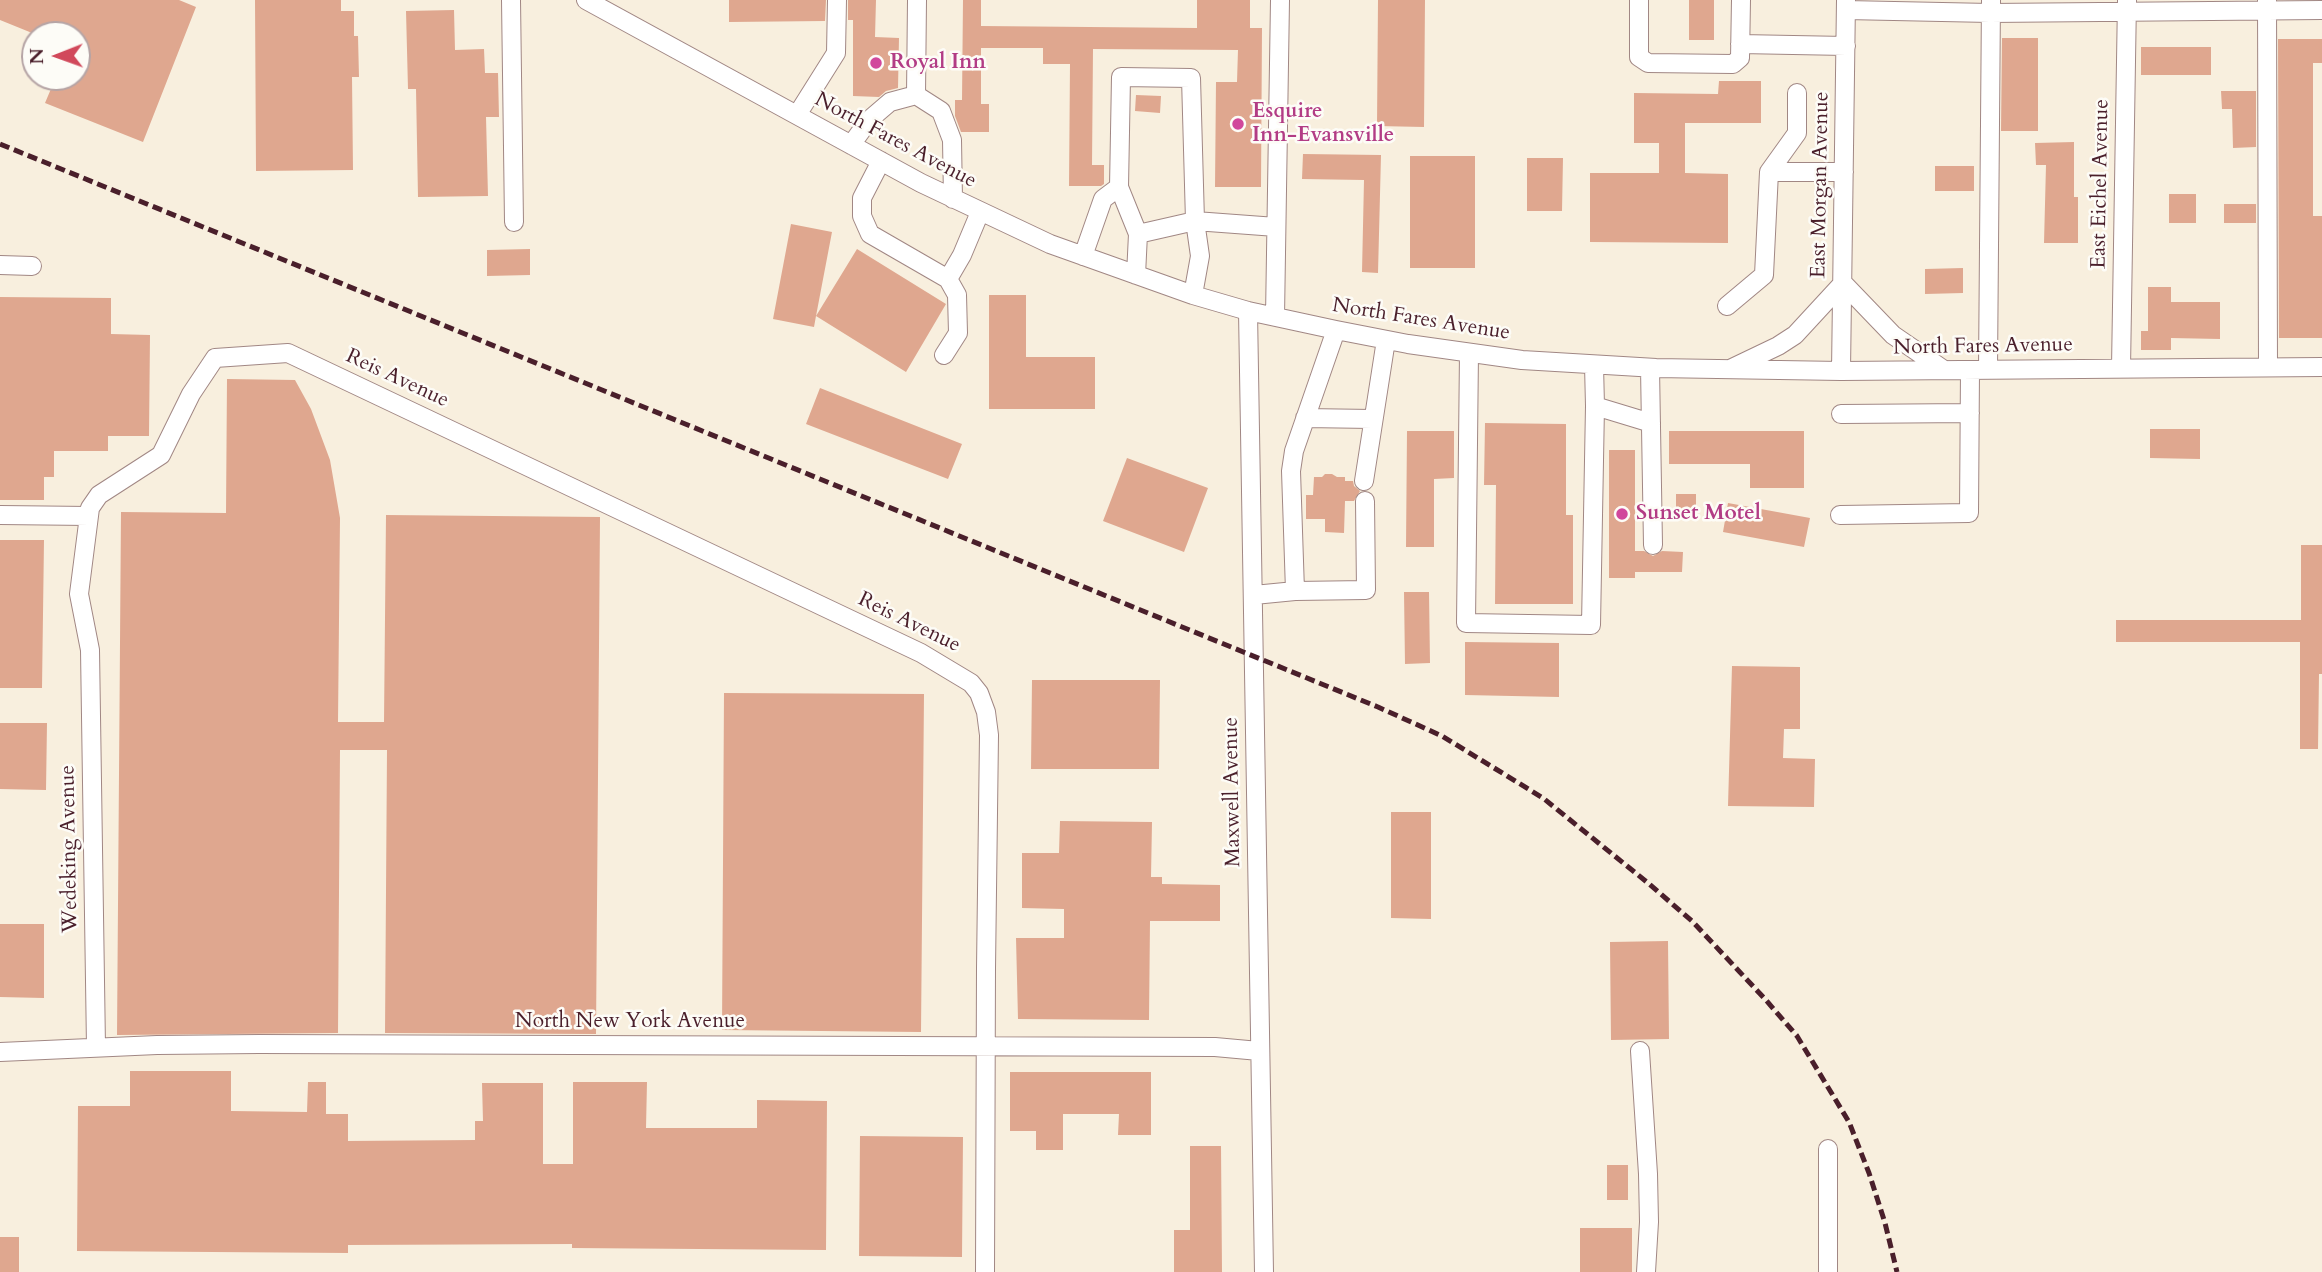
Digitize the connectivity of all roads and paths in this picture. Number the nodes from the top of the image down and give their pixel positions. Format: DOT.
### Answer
graph roads {
  1 [pos="511,0"];
  2 [pos="586,0"];
  3 [pos="837,0"];
  4 [pos="917,0"];
  5 [pos="1280,0"];
  6 [pos="1639,0"];
  7 [pos="1741,0"];
  8 [pos="1846,5"];
  9 [pos="2267,5"];
  10 [pos="612,6"];
  11 [pos="2127,6"];
  12 [pos="1990,7"];
  13 [pos="2322,10"];
  14 [pos="1740,44"];
  15 [pos="1846,46"];
  16 [pos="1797,93"];
  17 [pos="916,95"];
  18 [pos="797,115"];
  19 [pos="851,145"];
  20 [pos="881,161"];
  21 [pos="1769,172"];
  22 [pos="1844,172"];
  23 [pos="1119,187"];
  24 [pos="953,199"];
  25 [pos="980,212"];
  26 [pos="1195,221"];
  27 [pos="514,222"];
  28 [pos="1276,227"];
  29 [pos="1138,234"];
  30 [pos="1083,256"];
  31 [pos="0,265"];
  32 [pos="32,267"];
  33 [pos="1136,275"];
  34 [pos="948,279"];
  35 [pos="1843,283"];
  36 [pos="1193,295"];
  37 [pos="1727,306"];
  38 [pos="1248,312"];
  39 [pos="1275,317"];
  40 [pos="1336,330"];
  41 [pos="1386,340"];
  42 [pos="1469,353"];
  43 [pos="944,355"];
  44 [pos="1594,365"];
  45 [pos="2322,367"];
  46 [pos="1650,368"];
  47 [pos="2121,368"];
  48 [pos="2268,368"];
  49 [pos="1727,370"];
  50 [pos="1944,370"];
  51 [pos="1979,370"];
  52 [pos="1841,371"];
  53 [pos="1595,406"];
  54 [pos="1841,414"];
  55 [pos="1970,414"];
  56 [pos="1305,418"];
  57 [pos="1372,419"];
  58 [pos="1651,423"];
  59 [pos="1364,481"];
  60 [pos="1365,501"];
  61 [pos="0,515"];
  62 [pos="1840,515"];
  63 [pos="89,516"];
  64 [pos="1653,545"];
  65 [pos="1296,591"];
  66 [pos="1254,595"];
  67 [pos="986,1046"];
  68 [pos="96,1047"];
  69 [pos="1259,1051"];
  70 [pos="1640,1051"];
  71 [pos="0,1052"];
  72 [pos="1828,1149"];
  73 [pos="985,1272"];
  74 [pos="1264,1272"];
  75 [pos="1646,1272"];
  76 [pos="1828,1272"];
  1 -- 27 [label="street"];
  2 -- 10 [label="street, North Fares Avenue"];
  3 -- 18 [label="street"];
  4 -- 17 [label="street"];
  5 -- 28 [label="street"];
  6 -- 14 [label="street"];
  7 -- 14 [label="street"];
  8 -- 12 [label="street"];
  8 -- 15 [label="street, East Morgan Avenue"];
  9 -- 11 [label="street"];
  9 -- 13 [label="street"];
  9 -- 48 [label="street"];
  10 -- 18 [label="street, North Fares Avenue"];
  11 -- 12 [label="street"];
  11 -- 47 [label="street, East Eichel Avenue"];
  12 -- 51 [label="street"];
  14 -- 15 [label="street"];
  15 -- 22 [label="street, East Morgan Avenue"];
  16 -- 21 [label="street"];
  17 -- 19 [label="street"];
  17 -- 24 [label="street"];
  18 -- 19 [label="street, North Fares Avenue"];
  19 -- 20 [label="street, North Fares Avenue"];
  20 -- 24 [label="street, North Fares Avenue"];
  20 -- 34 [label="street"];
  21 -- 22 [label="street"];
  21 -- 37 [label="street"];
  22 -- 35 [label="street, East Morgan Avenue"];
  23 -- 26 [label="street"];
  23 -- 29 [label="street"];
  23 -- 30 [label="street"];
  24 -- 25 [label="street, North Fares Avenue"];
  25 -- 30 [label="street, North Fares Avenue"];
  25 -- 34 [label="street"];
  26 -- 28 [label="street"];
  26 -- 29 [label="street"];
  26 -- 36 [label="street"];
  28 -- 39 [label="street"];
  29 -- 33 [label="street"];
  30 -- 33 [label="street, North Fares Avenue"];
  31 -- 32 [label="street"];
  33 -- 36 [label="street, North Fares Avenue"];
  34 -- 43 [label="street"];
  35 -- 49 [label="street"];
  35 -- 50 [label="street"];
  35 -- 52 [label="street, East Morgan Avenue"];
  36 -- 38 [label="street, North Fares Avenue"];
  38 -- 39 [label="street, North Fares Avenue"];
  38 -- 66 [label="street, Maxwell Avenue"];
  39 -- 40 [label="street, North Fares Avenue"];
  40 -- 41 [label="street, North Fares Avenue"];
  40 -- 56 [label="street"];
  41 -- 42 [label="street, North Fares Avenue"];
  41 -- 57 [label="street"];
  42 -- 44 [label="street, North Fares Avenue"];
  42 -- 53 [label="street"];
  44 -- 46 [label="street, North Fares Avenue"];
  44 -- 53 [label="street"];
  45 -- 48 [label="street, North Fares Avenue"];
  46 -- 49 [label="street, North Fares Avenue"];
  46 -- 58 [label="street"];
  47 -- 48 [label="street, North Fares Avenue"];
  47 -- 51 [label="street, North Fares Avenue"];
  49 -- 52 [label="street, North Fares Avenue"];
  50 -- 51 [label="street, North Fares Avenue"];
  50 -- 52 [label="street, North Fares Avenue"];
  51 -- 55 [label="street"];
  53 -- 58 [label="street"];
  54 -- 55 [label="street"];
  55 -- 62 [label="street"];
  56 -- 57 [label="street"];
  56 -- 65 [label="street"];
  57 -- 59 [label="street"];
  58 -- 64 [label="street"];
  60 -- 65 [label="street"];
  61 -- 63 [label="street"];
  63 -- 67 [label="street, Reis Avenue"];
  63 -- 68 [label="street, Wedeking Avenue"];
  65 -- 66 [label="street"];
  66 -- 69 [label="street, Maxwell Avenue"];
  67 -- 68 [label="street, North New York Avenue"];
  67 -- 69 [label="street, North New York Avenue"];
  67 -- 73 [label="street, Reis Avenue"];
  68 -- 71 [label="street, North New York Avenue"];
  69 -- 74 [label="street, Maxwell Avenue"];
  70 -- 75 [label="street"];
  72 -- 76 [label="street"];
}
